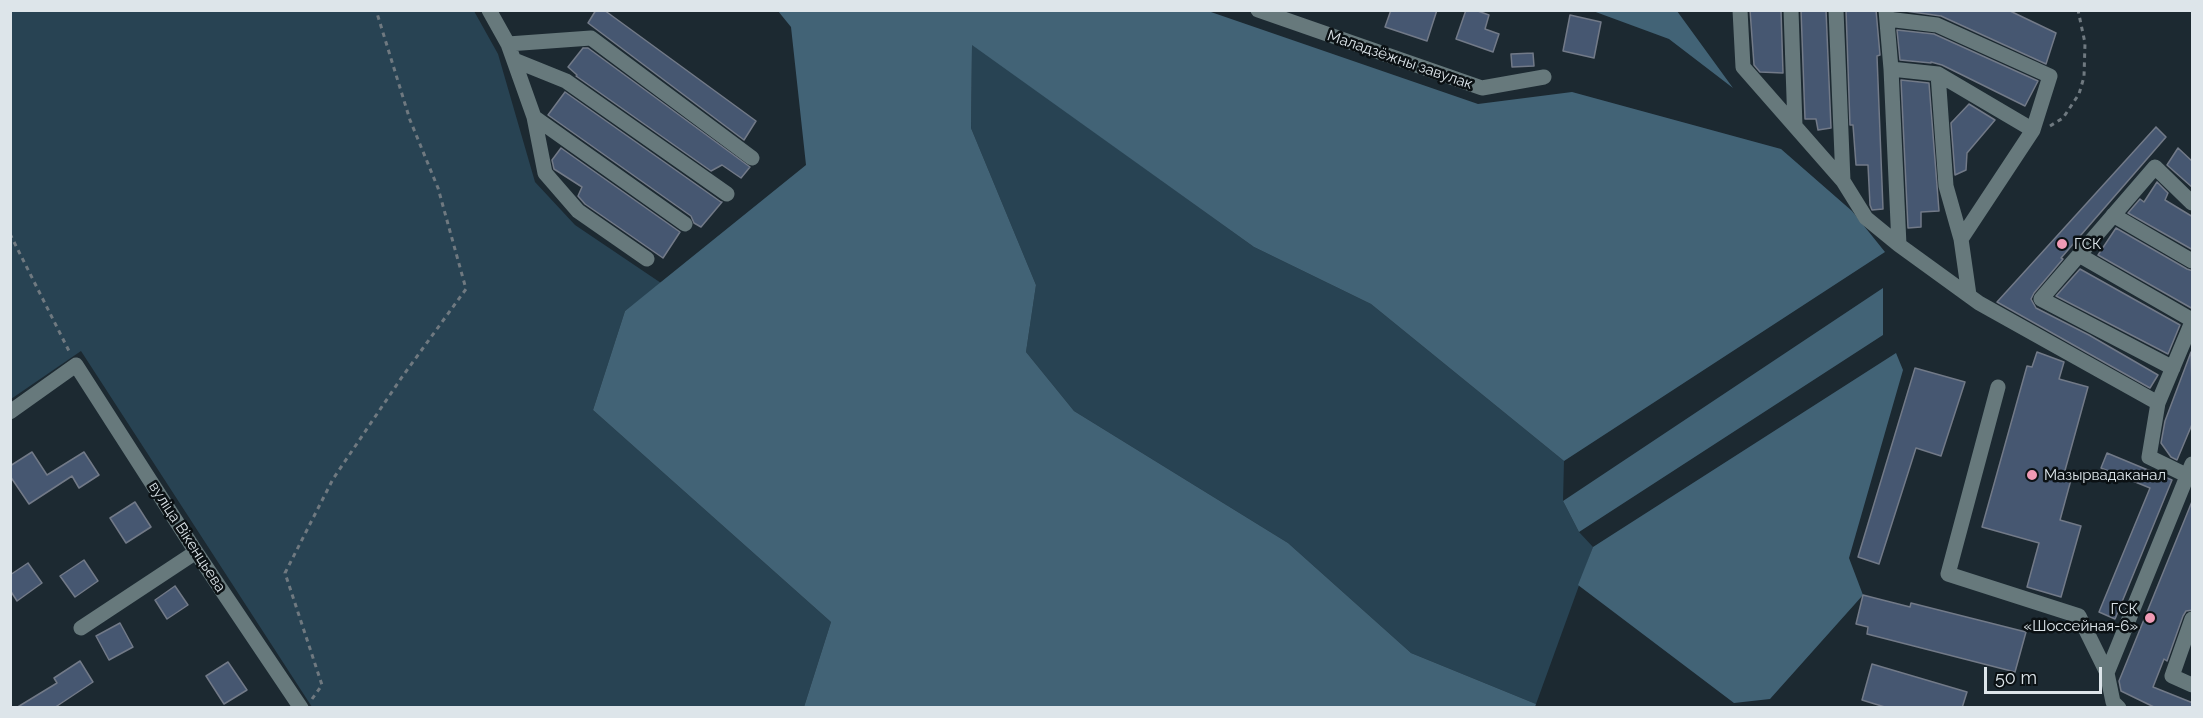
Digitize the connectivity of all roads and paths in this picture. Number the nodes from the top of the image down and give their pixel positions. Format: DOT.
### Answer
graph roads {
  1 [pos="376,10"];
  2 [pos="489,10"];
  3 [pos="1258,10"];
  4 [pos="1740,10"];
  5 [pos="1791,10"];
  6 [pos="1836,10"];
  7 [pos="2078,10"];
  8 [pos="1887,15"];
  9 [pos="508,44"];
  10 [pos="514,60"];
  11 [pos="1891,69"];
  12 [pos="1938,74"];
  13 [pos="1544,77"];
  14 [pos="534,117"];
  15 [pos="1795,126"];
  16 [pos="2031,134"];
  17 [pos="752,158"];
  18 [pos="1843,182"];
  19 [pos="727,194"];
  20 [pos="2193,203"];
  21 [pos="2113,215"];
  22 [pos="685,224"];
  23 [pos="10,234"];
  24 [pos="1961,238"];
  25 [pos="1899,245"];
  26 [pos="2079,255"];
  27 [pos="647,259"];
  28 [pos="2193,261"];
  29 [pos="1969,295"];
  30 [pos="2193,321"];
  31 [pos="76,365"];
  32 [pos="2173,368"];
  33 [pos="1998,387"];
  34 [pos="2158,403"];
  35 [pos="10,412"];
  36 [pos="2190,470"];
  37 [pos="196,552"];
  38 [pos="2192,624"];
  39 [pos="81,628"];
  40 [pos="2107,673"];
  41 [pos="2193,685"];
  42 [pos="306,704"];
  43 [pos="2119,708"];
  1 -- 42 [label="path"];
  2 -- 9 [label="street"];
  3 -- 13 [label="street, Маладзёжны завулак"];
  4 -- 15 [label="street"];
  5 -- 15 [label="street"];
  6 -- 18 [label="street"];
  7 -- 16 [label="path"];
  8 -- 11 [label="street"];
  8 -- 16 [label="street"];
  9 -- 10 [label="street"];
  9 -- 17 [label="street"];
  10 -- 14 [label="street"];
  10 -- 19 [label="street"];
  11 -- 12 [label="street"];
  11 -- 25 [label="street"];
  12 -- 16 [label="street"];
  12 -- 24 [label="street"];
  14 -- 22 [label="street"];
  14 -- 27 [label="street"];
  15 -- 18 [label="street"];
  16 -- 24 [label="street"];
  18 -- 25 [label="street"];
  20 -- 21 [label="street"];
  21 -- 26 [label="street"];
  21 -- 28 [label="street"];
  23 -- 31 [label="path"];
  24 -- 29 [label="street"];
  25 -- 29 [label="street"];
  26 -- 30 [label="street"];
  26 -- 32 [label="street"];
  29 -- 34 [label="street"];
  30 -- 32 [label="street"];
  31 -- 35 [label="street"];
  31 -- 37 [label="street, вуліца Вікенцьева"];
  32 -- 34 [label="street"];
  33 -- 40 [label="street"];
  34 -- 36 [label="street"];
  36 -- 40 [label="street"];
  37 -- 39 [label="street"];
  37 -- 42 [label="street, вуліца Вікенцьева"];
  38 -- 41 [label="street"];
  40 -- 43 [label="street"];
}
